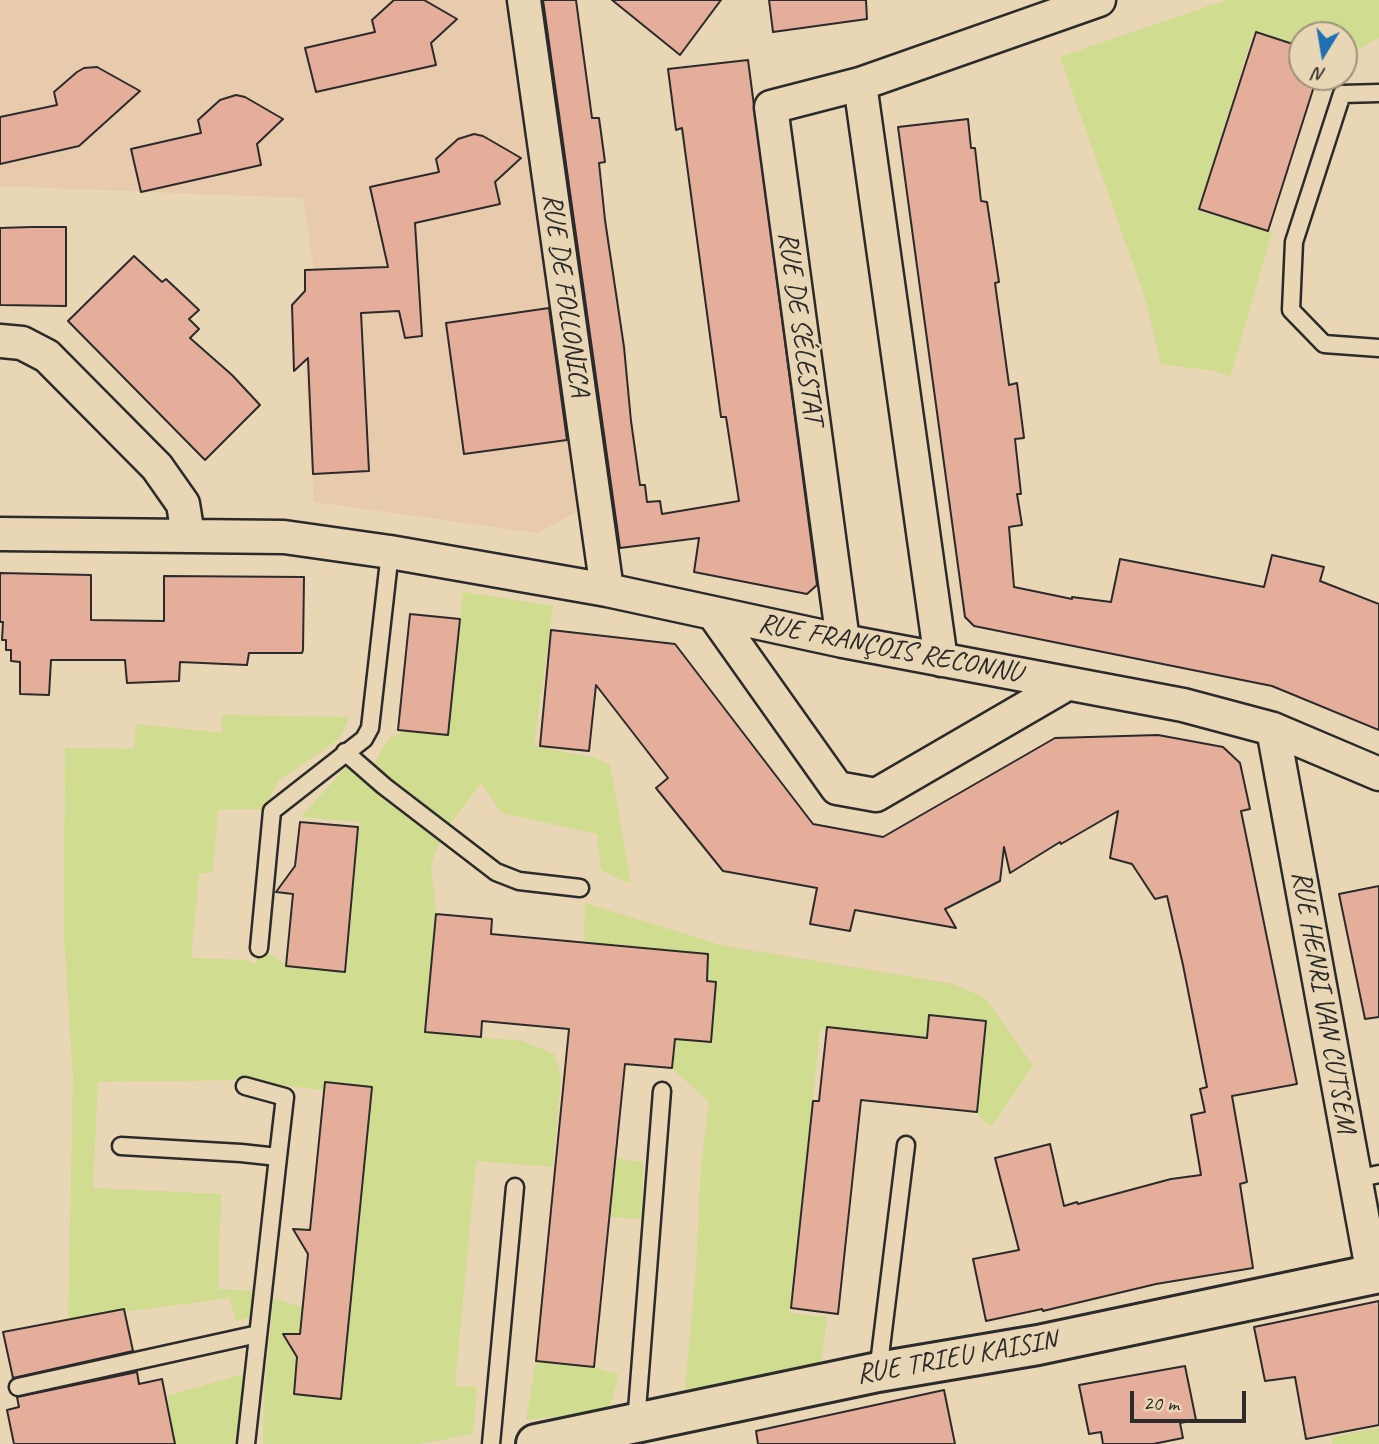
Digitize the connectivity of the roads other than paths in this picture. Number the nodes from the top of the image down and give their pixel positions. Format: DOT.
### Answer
graph roads {
  1 [pos="524,0"];
  2 [pos="1099,0"];
  3 [pos="860,84"];
  4 [pos="1379,93"];
  5 [pos="0,341"];
  6 [pos="1379,348"];
  7 [pos="0,534"];
  8 [pos="188,535"];
  9 [pos="390,552"];
  10 [pos="607,590"];
  11 [pos="713,613"];
  12 [pos="843,641"];
  13 [pos="941,660"];
  14 [pos="1067,684"];
  15 [pos="1273,729"];
  16 [pos="345,752"];
  17 [pos="1379,774"];
  18 [pos="580,888"];
  19 [pos="259,948"];
  20 [pos="245,1086"];
  21 [pos="662,1091"];
  22 [pos="906,1145"];
  23 [pos="121,1146"];
  24 [pos="278,1157"];
  25 [pos="1367,1177"];
  26 [pos="515,1186"];
  27 [pos="1376,1274"];
  28 [pos="258,1334"];
  29 [pos="878,1372"];
  30 [pos="18,1387"];
  31 [pos="636,1423"];
  32 [pos="246,1444"];
  33 [pos="491,1444"];
  34 [pos="536,1444"];
  1 -- 10 [label="street, RUE DE FOLLONICA"];
  2 -- 3 [label="street, RUE DE SÉLESTAT"];
  3 -- 12 [label="street, RUE DE SÉLESTAT"];
  3 -- 13 [label="street"];
  4 -- 6 [label="lane"];
  5 -- 8 [label="street"];
  7 -- 8 [label="street, RUE FRANÇOIS RECONNU"];
  8 -- 9 [label="street, RUE FRANÇOIS RECONNU"];
  9 -- 10 [label="street, RUE FRANÇOIS RECONNU"];
  9 -- 16 [label="lane"];
  10 -- 11 [label="street, RUE FRANÇOIS RECONNU"];
  11 -- 12 [label="street, RUE FRANÇOIS RECONNU"];
  11 -- 14 [label="street, RUE FRANÇOIS RECONNU"];
  12 -- 13 [label="street, RUE FRANÇOIS RECONNU"];
  13 -- 14 [label="street, RUE FRANÇOIS RECONNU"];
  14 -- 15 [label="street, RUE FRANÇOIS RECONNU"];
  15 -- 17 [label="street, RUE FRANÇOIS RECONNU"];
  15 -- 25 [label="street, RUE HENRI VAN CUTSEM"];
  16 -- 18 [label="lane"];
  16 -- 19 [label="lane"];
  20 -- 24 [label="lane"];
  21 -- 31 [label="lane"];
  22 -- 29 [label="lane"];
  23 -- 24 [label="lane"];
  24 -- 28 [label="lane"];
  25 -- 27 [label="street, RUE HENRI VAN CUTSEM"];
  26 -- 33 [label="lane"];
  27 -- 29 [label="street, RUE TRIEU KAISIN"];
  28 -- 30 [label="lane"];
  28 -- 32 [label="lane"];
  29 -- 31 [label="street, RUE TRIEU KAISIN"];
  31 -- 34 [label="street, RUE TRIEU KAISIN"];
}
